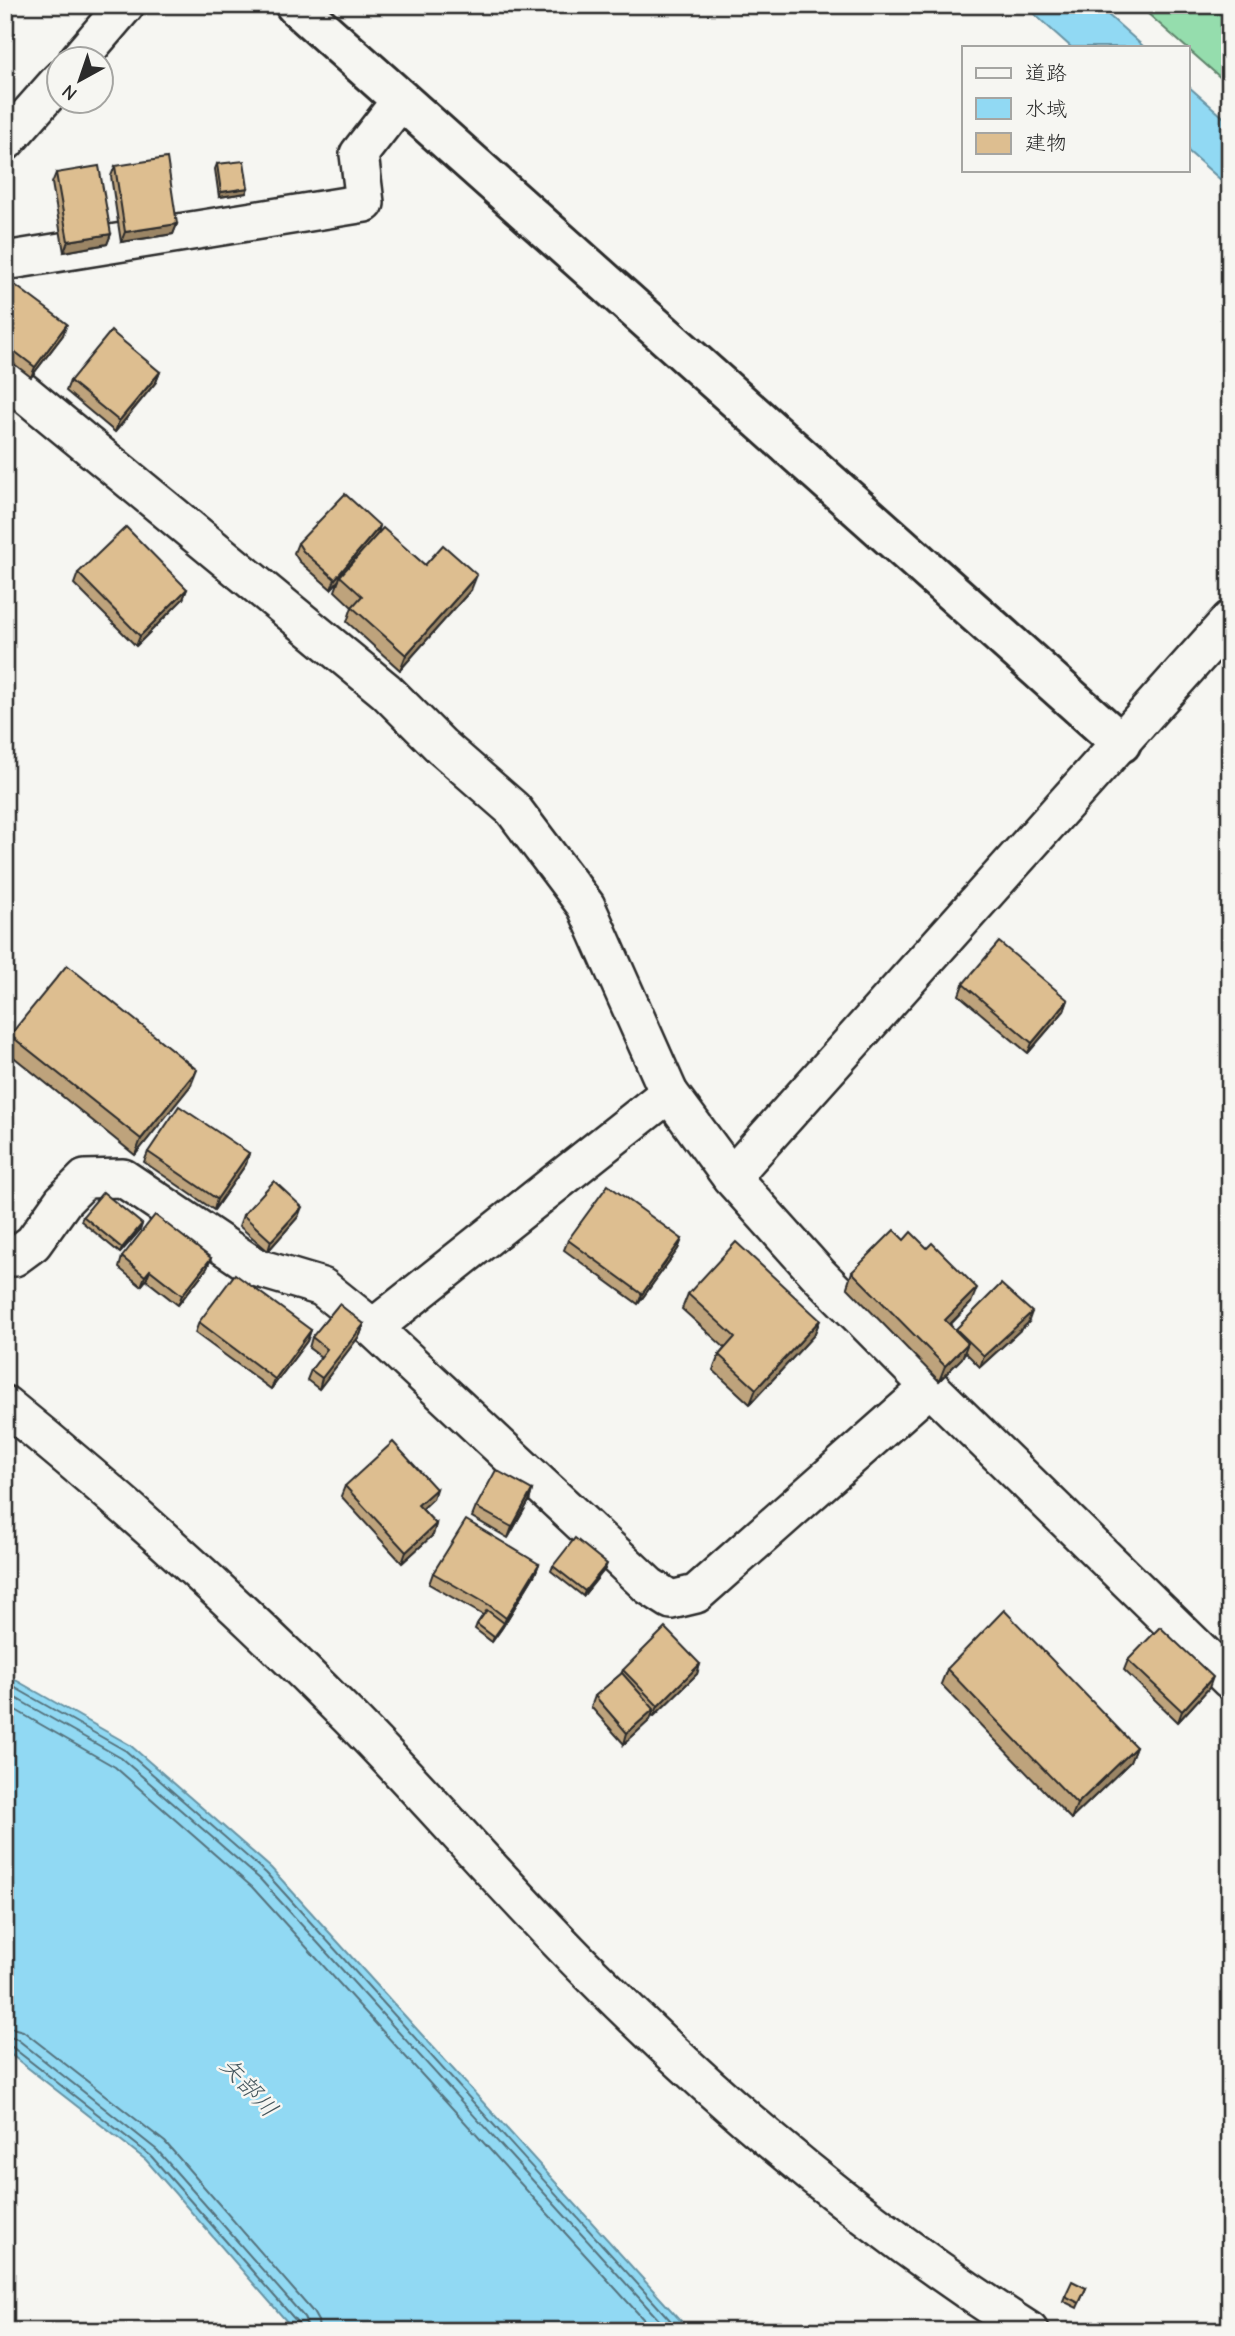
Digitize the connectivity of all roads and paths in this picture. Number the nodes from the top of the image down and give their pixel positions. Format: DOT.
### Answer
graph roads {
  1 [pos="125,5"];
  2 [pos="295,5"];
  3 [pos="90,46"];
  4 [pos="46,96"];
  5 [pos="401,100"];
  6 [pos="5,142"];
  7 [pos="5,261"];
  8 [pos="5,377"];
  9 [pos="1230,620"];
  10 [pos="1121,743"];
  11 [pos="669,1093"];
  12 [pos="731,1177"];
  13 [pos="5,1256"];
  14 [pos="373,1328"];
  15 [pos="930,1387"];
  16 [pos="5,1405"];
  17 [pos="1230,1679"];
  18 [pos="1029,2331"];
  1 -- 3 [label="street"];
  2 -- 5 [label="street"];
  4 -- 6 [label="street"];
  5 -- 7 [label="street"];
  5 -- 10 [label="street"];
  8 -- 11 [label="street"];
  9 -- 10 [label="street"];
  10 -- 12 [label="street"];
  11 -- 12 [label="street"];
  11 -- 14 [label="street"];
  12 -- 15 [label="street"];
  13 -- 14 [label="street"];
  14 -- 15 [label="street"];
  15 -- 17 [label="street"];
  16 -- 18 [label="street"];
}
